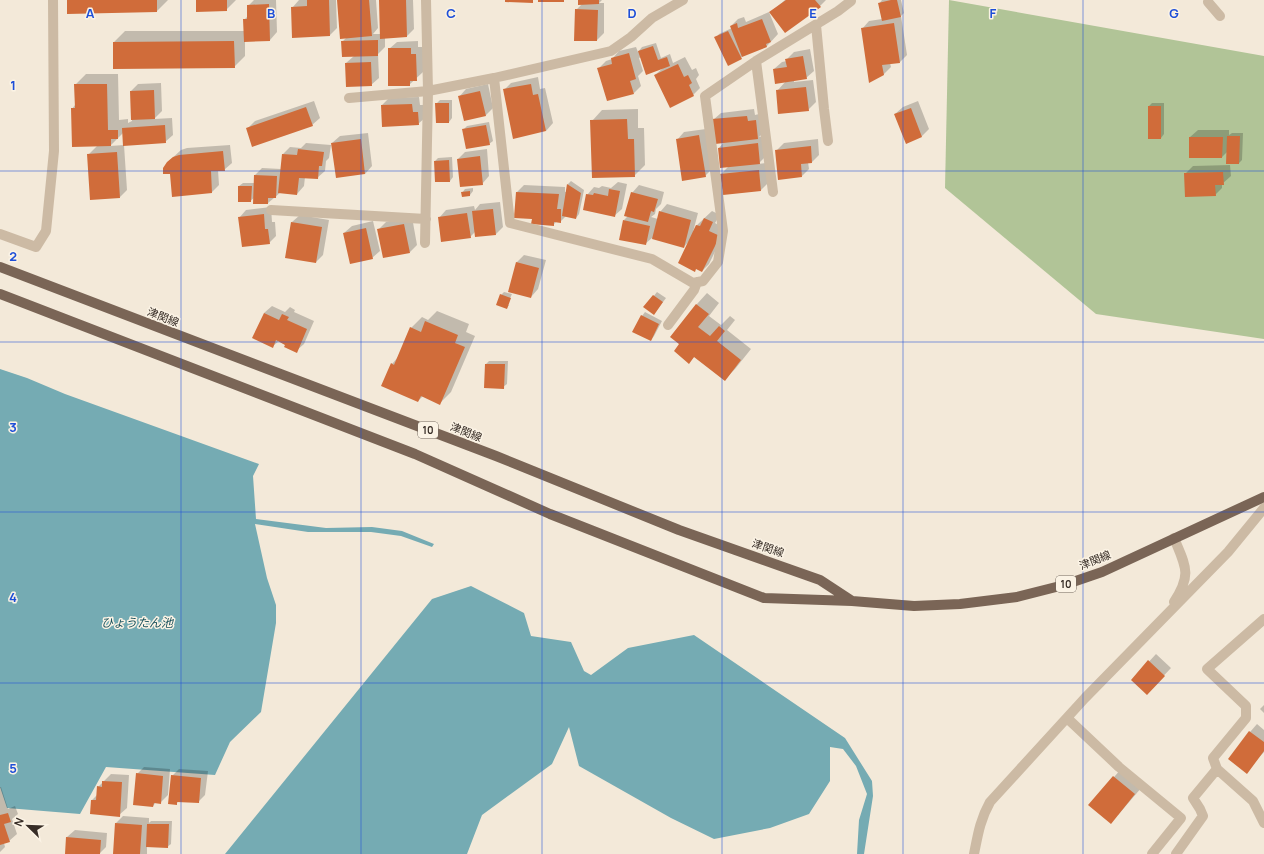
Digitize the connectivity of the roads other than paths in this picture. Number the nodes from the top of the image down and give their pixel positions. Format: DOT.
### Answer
graph roads {
  1 [pos="53,0"];
  2 [pos="426,0"];
  3 [pos="683,0"];
  4 [pos="850,0"];
  5 [pos="1208,5"];
  6 [pos="1220,16"];
  7 [pos="816,25"];
  8 [pos="756,61"];
  9 [pos="494,78"];
  10 [pos="428,91"];
  11 [pos="349,98"];
  12 [pos="828,141"];
  13 [pos="773,192"];
  14 [pos="271,210"];
  15 [pos="426,219"];
  16 [pos="0,234"];
  17 [pos="425,243"];
  18 [pos="0,267"];
  19 [pos="697,282"];
  20 [pos="0,294"];
  21 [pos="668,325"];
  22 [pos="1264,497"];
  23 [pos="1264,508"];
  24 [pos="1174,538"];
  25 [pos="852,600"];
  26 [pos="1165,616"];
  27 [pos="1264,619"];
  28 [pos="1067,718"];
  29 [pos="1218,769"];
  30 [pos="1264,823"];
  31 [pos="974,854"];
  32 [pos="1152,854"];
  33 [pos="1176,854"];
  1 -- 16 [label="street"];
  2 -- 10 [label="street"];
  3 -- 9 [label="street"];
  4 -- 7 [label="street"];
  5 -- 6 [label="street"];
  7 -- 8 [label="street"];
  7 -- 12 [label="street"];
  8 -- 13 [label="street"];
  8 -- 19 [label="street"];
  9 -- 10 [label="street"];
  9 -- 19 [label="street"];
  10 -- 11 [label="street"];
  10 -- 15 [label="street"];
  14 -- 15 [label="street"];
  15 -- 17 [label="street"];
  18 -- 25 [label="main road, 津関線 / 10"];
  19 -- 21 [label="street"];
  20 -- 25 [label="main road, 津関線 / 10"];
  22 -- 24 [label="main road, 津関線 / 10"];
  23 -- 26 [label="street"];
  24 -- 25 [label="main road, 津関線 / 10"];
  24 -- 26 [label="street"];
  26 -- 28 [label="street"];
  27 -- 29 [label="street"];
  28 -- 31 [label="street"];
  28 -- 32 [label="street"];
  29 -- 30 [label="street"];
  29 -- 33 [label="street"];
}
